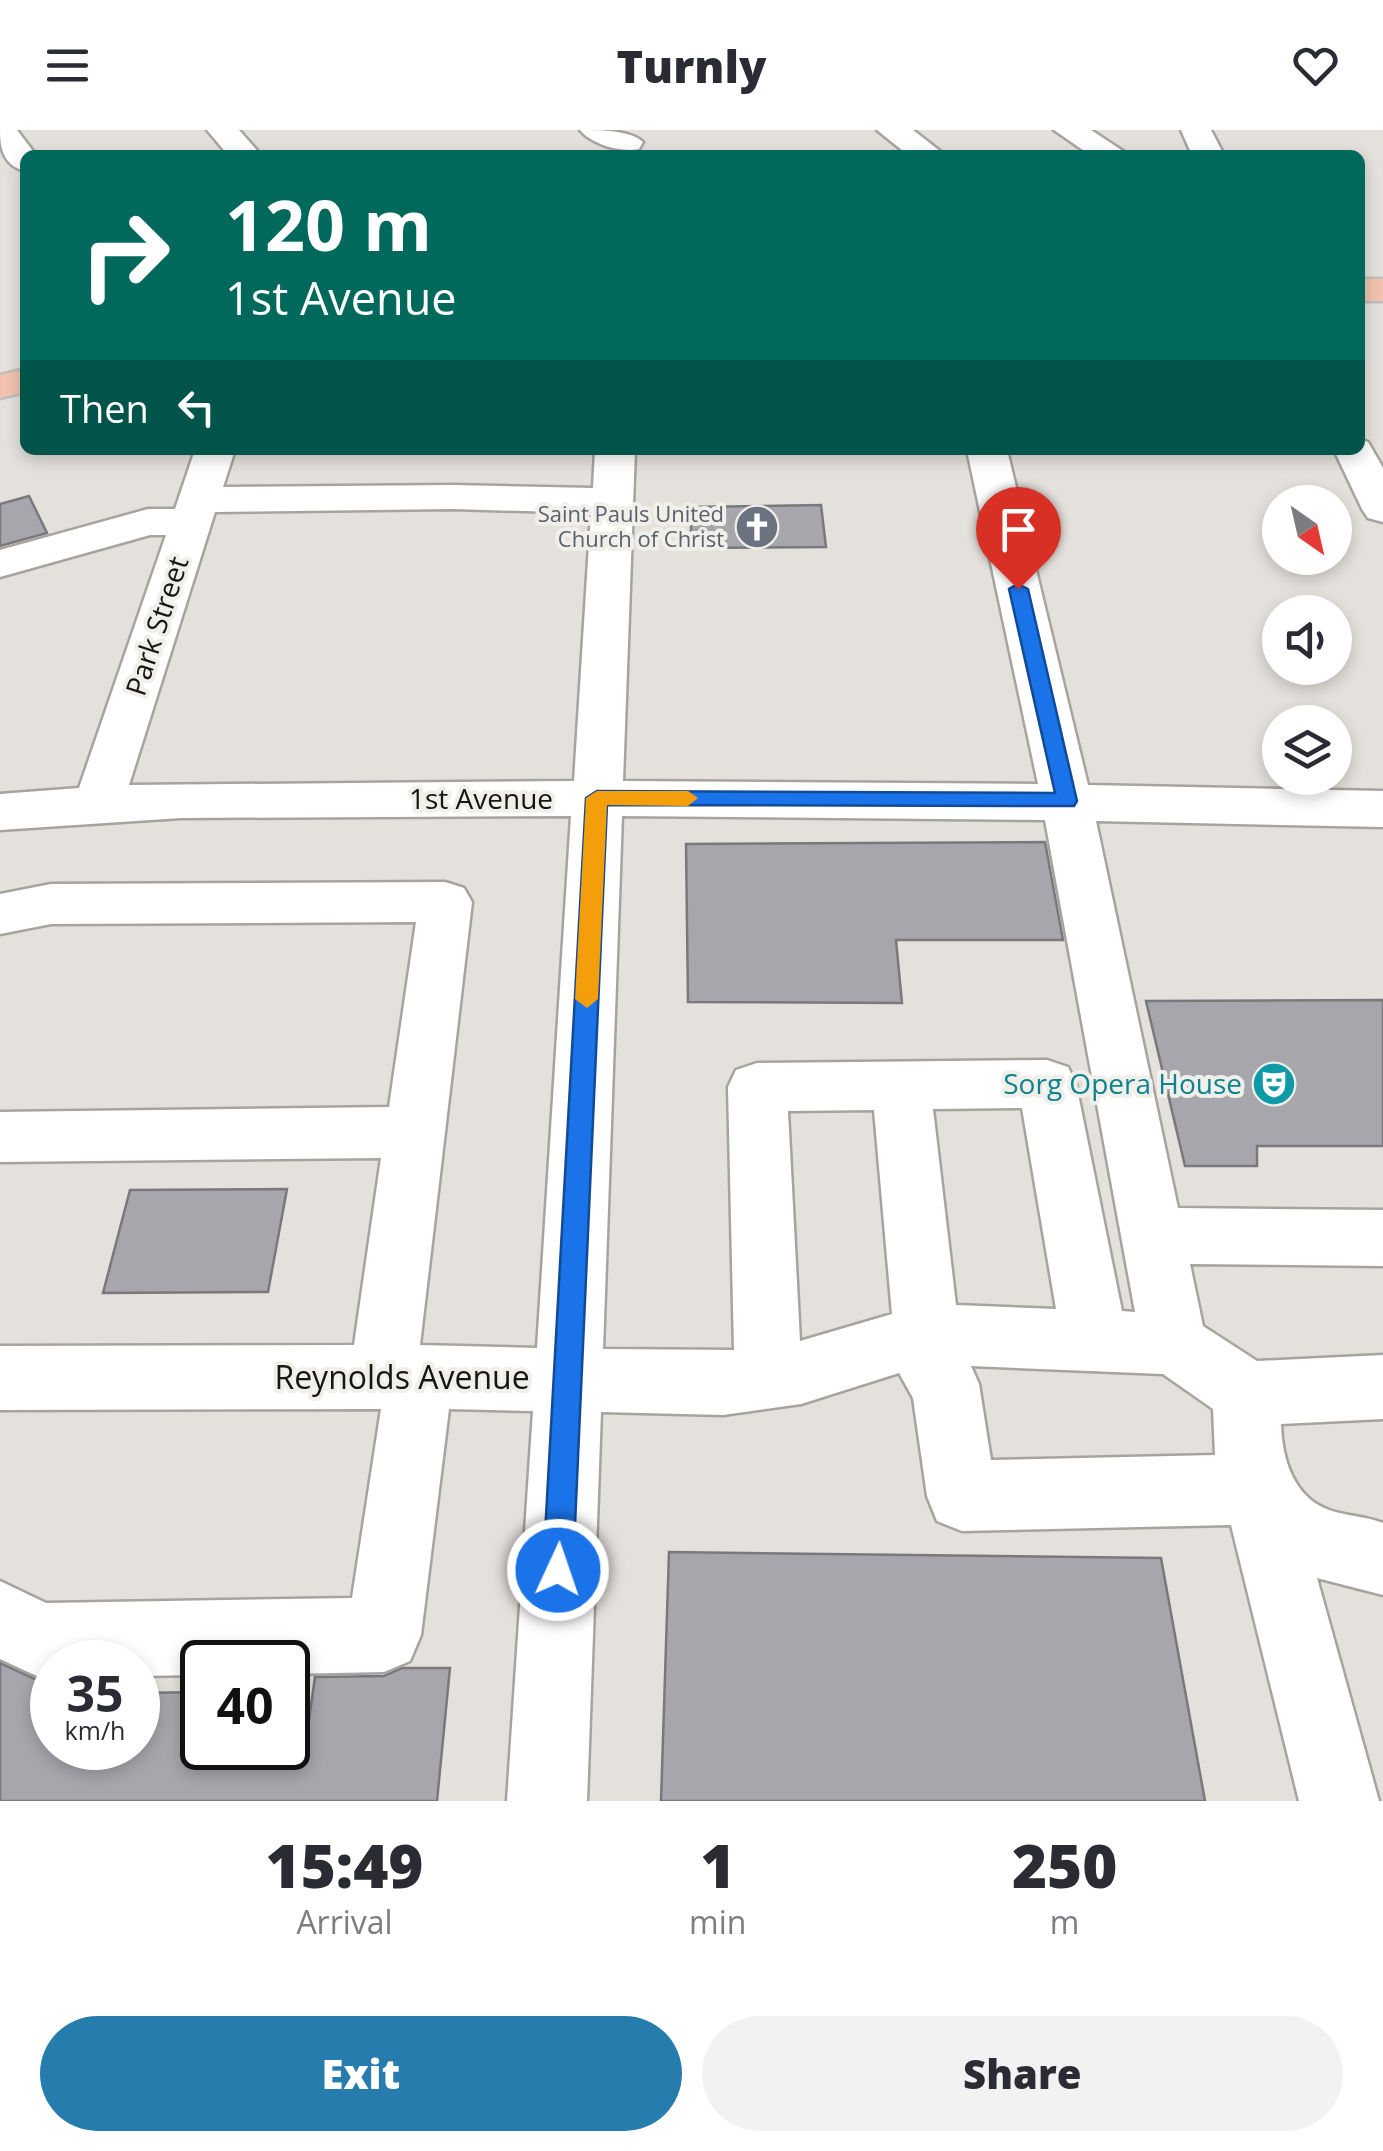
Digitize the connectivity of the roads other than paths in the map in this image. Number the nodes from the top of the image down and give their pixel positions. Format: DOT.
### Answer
graph roads {
  1 [pos="1,130"];
  2 [pos="222,130"];
  3 [pos="596,130"];
  4 [pos="892,130"];
  5 [pos="1069,130"];
  6 [pos="628,142"];
  7 [pos="240,150"];
  8 [pos="922,150"];
  9 [pos="1104,150"];
  10 [pos="20,155"];
  11 [pos="214,455"];
  12 [pos="614,455"];
  13 [pos="988,455"];
  14 [pos="612,501"];
  15 [pos="195,511"];
  16 [pos="0,564"];
  17 [pos="597,798"];
  18 [pos="99,801"];
  19 [pos="1067,801"];
  20 [pos="1383,809"];
  21 [pos="0,812"];
  22 [pos="0,914"];
  23 [pos="901,1086"];
  24 [pos="415,1132"];
  25 [pos="0,1137"];
  26 [pos="1153,1236"];
  27 [pos="1383,1238"];
  28 [pos="926,1334"];
  29 [pos="1095,1343"];
  30 [pos="1174,1344"];
  31 [pos="401,1377"];
  32 [pos="768,1377"];
  33 [pos="0,1378"];
  34 [pos="567,1378"];
  35 [pos="1383,1387"];
  36 [pos="1248,1394"];
  37 [pos="1257,1490"];
  38 [pos="1383,1560"];
  39 [pos="0,1618"];
  40 [pos="547,1801"];
  41 [pos="1339,1801"];
  1 -- 10 [label="street"];
  2 -- 7 [label="street"];
  3 -- 6 [label="street"];
  4 -- 8 [label="street"];
  5 -- 9 [label="street"];
  11 -- 15 [label="street, Park Street"];
  12 -- 14 [label="street"];
  13 -- 19 [label="street"];
  14 -- 15 [label="street"];
  14 -- 17 [label="street"];
  15 -- 16 [label="street"];
  15 -- 18 [label="street, Park Street"];
  17 -- 18 [label="street, 1st Avenue"];
  17 -- 19 [label="street, 1st Avenue"];
  17 -- 34 [label="street"];
  18 -- 21 [label="street, 1st Avenue"];
  19 -- 20 [label="street, 1st Avenue"];
  19 -- 26 [label="street"];
  22 -- 24 [label="street"];
  23 -- 28 [label="street"];
  23 -- 29 [label="street"];
  23 -- 32 [label="street"];
  24 -- 25 [label="street"];
  24 -- 31 [label="street"];
  26 -- 27 [label="street"];
  26 -- 30 [label="street"];
  28 -- 29 [label="street, Reynolds Avenue"];
  28 -- 32 [label="street, Reynolds Avenue"];
  28 -- 37 [label="street"];
  29 -- 30 [label="street, Reynolds Avenue"];
  30 -- 36 [label="street"];
  31 -- 33 [label="street, Reynolds Avenue"];
  31 -- 34 [label="street, Reynolds Avenue"];
  31 -- 39 [label="street"];
  32 -- 34 [label="street, Reynolds Avenue"];
  34 -- 40 [label="street"];
  35 -- 36 [label="street"];
  36 -- 37 [label="street"];
  37 -- 38 [label="street"];
  37 -- 41 [label="street"];
}
